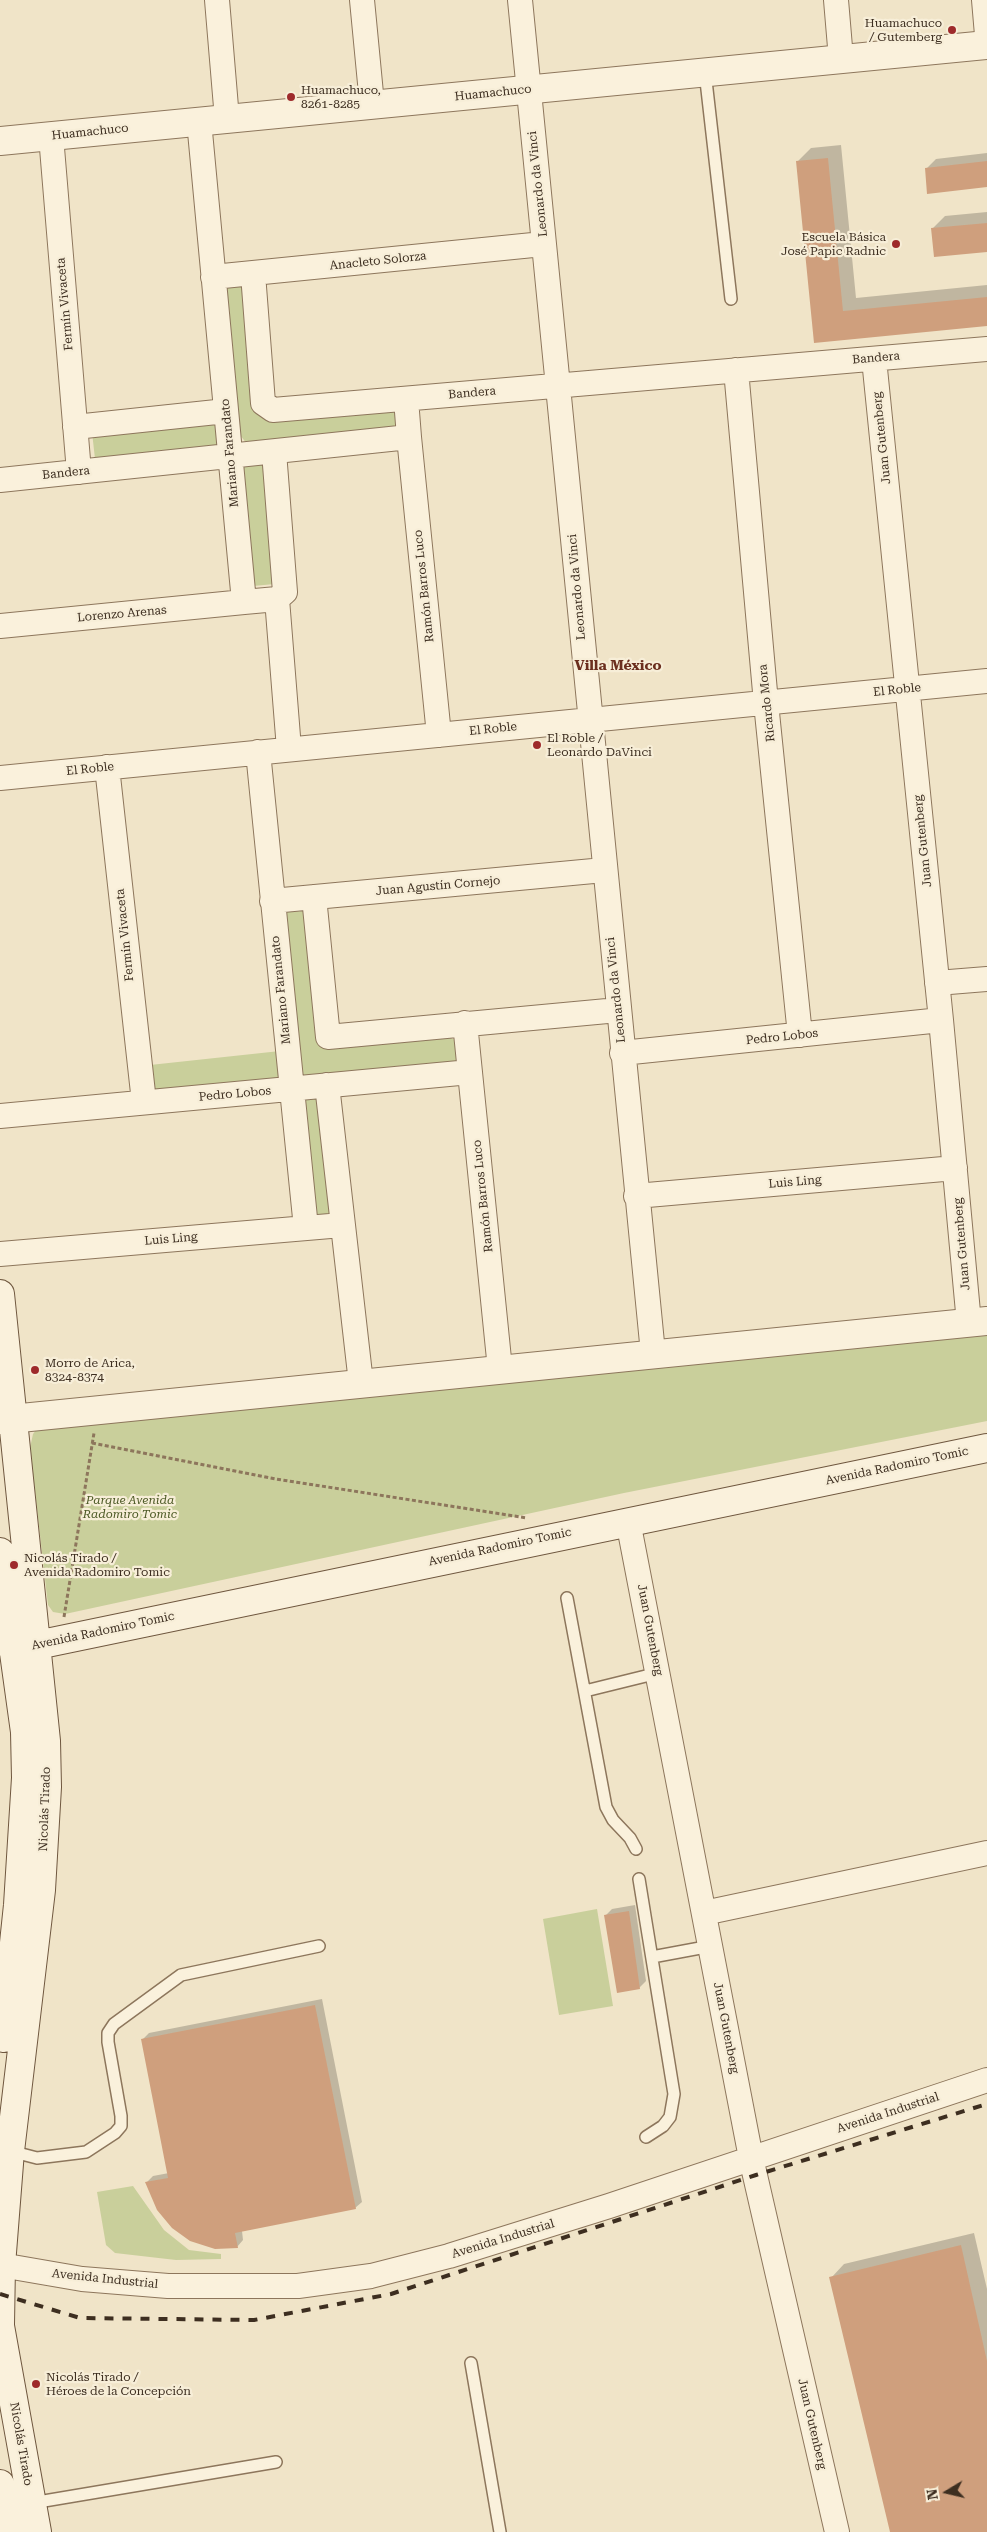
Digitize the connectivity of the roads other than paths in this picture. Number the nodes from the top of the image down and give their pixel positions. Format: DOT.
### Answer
graph roads {
  1 [pos="216,0"];
  2 [pos="362,0"];
  3 [pos="520,0"];
  4 [pos="836,0"];
  5 [pos="984,0"];
  6 [pos="987,35"];
  7 [pos="987,45"];
  8 [pos="841,59"];
  9 [pos="705,72"];
  10 [pos="528,90"];
  11 [pos="372,104"];
  12 [pos="227,118"];
  13 [pos="199,121"];
  14 [pos="51,136"];
  15 [pos="0,141"];
  16 [pos="543,244"];
  17 [pos="253,274"];
  18 [pos="213,277"];
  19 [pos="731,299"];
  20 [pos="987,349"];
  21 [pos="874,359"];
  22 [pos="736,370"];
  23 [pos="559,386"];
  24 [pos="406,399"];
  25 [pos="226,411"];
  26 [pos="75,427"];
  27 [pos="409,437"];
  28 [pos="274,452"];
  29 [pos="230,455"];
  30 [pos="79,472"];
  31 [pos="0,480"];
  32 [pos="277,599"];
  33 [pos="244,602"];
  34 [pos="0,626"];
  35 [pos="987,681"];
  36 [pos="908,689"];
  37 [pos="766,703"];
  38 [pos="590,720"];
  39 [pos="439,735"];
  40 [pos="289,749"];
  41 [pos="258,752"];
  42 [pos="107,768"];
  43 [pos="0,778"];
  44 [pos="604,870"];
  45 [pos="314,897"];
  46 [pos="272,901"];
  47 [pos="987,979"];
  48 [pos="937,983"];
  49 [pos="618,1010"];
  50 [pos="942,1020"];
  51 [pos="465,1023"];
  52 [pos="800,1035"];
  53 [pos="622,1053"];
  54 [pos="470,1072"];
  55 [pos="327,1085"];
  56 [pos="292,1089"];
  57 [pos="144,1102"];
  58 [pos="0,1116"];
  59 [pos="955,1168"];
  60 [pos="636,1196"];
  61 [pos="342,1225"];
  62 [pos="306,1228"];
  63 [pos="0,1254"];
  64 [pos="0,1294"];
  65 [pos="978,1322"];
  66 [pos="652,1354"];
  67 [pos="500,1369"];
  68 [pos="361,1383"];
  69 [pos="6,1420"];
  70 [pos="987,1448"];
  71 [pos="628,1521"];
  72 [pos="0,1552"];
  73 [pos="567,1598"];
  74 [pos="28,1646"];
  75 [pos="658,1673"];
  76 [pos="585,1690"];
  77 [pos="636,1849"];
  78 [pos="987,1853"];
  79 [pos="639,1879"];
  80 [pos="704,1913"];
  81 [pos="319,1946"];
  82 [pos="711,1946"];
  83 [pos="652,1957"];
  84 [pos="0,2070"];
  85 [pos="987,2080"];
  86 [pos="646,2137"];
  87 [pos="10,2151"];
  88 [pos="751,2158"];
  89 [pos="1,2265"];
  90 [pos="0,2325"];
  91 [pos="471,2363"];
  92 [pos="276,2462"];
  93 [pos="0,2484"];
  94 [pos="32,2503"];
  95 [pos="5,2524"];
  96 [pos="37,2532"];
  97 [pos="500,2532"];
  98 [pos="837,2532"];
  1 -- 12 [label="street"];
  2 -- 11 [label="street"];
  3 -- 10 [label="street, Leonardo da Vinci"];
  4 -- 8 [label="street"];
  5 -- 6 [label="street"];
  7 -- 8 [label="main road, Huamachuco"];
  8 -- 9 [label="main road, Huamachuco"];
  9 -- 10 [label="main road, Huamachuco"];
  9 -- 19 [label="lane"];
  10 -- 11 [label="main road, Huamachuco"];
  10 -- 16 [label="street, Leonardo da Vinci"];
  11 -- 12 [label="main road, Huamachuco"];
  12 -- 13 [label="main road, Huamachuco"];
  13 -- 14 [label="main road, Huamachuco"];
  13 -- 18 [label="street, Mariano Farandato"];
  14 -- 15 [label="main road, Huamachuco"];
  14 -- 26 [label="street, Fermín Vivaceta"];
  16 -- 17 [label="street, Anacleto Solorza"];
  16 -- 23 [label="street, Leonardo da Vinci"];
  17 -- 18 [label="street, Anacleto Solorza"];
  17 -- 24 [label="street, Bandera"];
  18 -- 25 [label="street, Mariano Farandato"];
  20 -- 21 [label="street, Bandera"];
  21 -- 22 [label="street, Bandera"];
  21 -- 36 [label="street, Juan Gutenberg"];
  22 -- 23 [label="street, Bandera"];
  22 -- 37 [label="street, Ricardo Mora"];
  23 -- 24 [label="street, Bandera"];
  23 -- 38 [label="street, Leonardo da Vinci"];
  24 -- 27 [label="street"];
  25 -- 26 [label="street"];
  25 -- 29 [label="street, Mariano Farandato"];
  26 -- 30 [label="street, Fermín Vivaceta"];
  27 -- 28 [label="street, Bandera"];
  27 -- 39 [label="street, Ramón Barros Luco"];
  28 -- 29 [label="street, Bandera"];
  28 -- 32 [label="street"];
  29 -- 30 [label="street, Bandera"];
  29 -- 33 [label="street, Mariano Farandato"];
  30 -- 31 [label="street, Bandera"];
  32 -- 33 [label="street"];
  32 -- 40 [label="street"];
  33 -- 34 [label="street, Lorenzo Arenas"];
  35 -- 36 [label="street, El Roble"];
  36 -- 37 [label="street, El Roble"];
  36 -- 48 [label="street, Juan Gutenberg"];
  37 -- 38 [label="street, El Roble"];
  37 -- 52 [label="street, Ricardo Mora"];
  38 -- 39 [label="street, El Roble"];
  38 -- 44 [label="street, Leonardo da Vinci"];
  39 -- 40 [label="street, El Roble"];
  40 -- 41 [label="street, El Roble"];
  41 -- 42 [label="street, El Roble"];
  41 -- 46 [label="street, Mariano Farandato"];
  42 -- 43 [label="street, El Roble"];
  42 -- 57 [label="street, Fermín Vivaceta"];
  44 -- 45 [label="street, Juan Agustín Cornejo"];
  44 -- 49 [label="street, Leonardo da Vinci"];
  45 -- 46 [label="street, Juan Agustín Cornejo"];
  45 -- 51 [label="street"];
  46 -- 56 [label="street, Mariano Farandato"];
  47 -- 48 [label="street"];
  48 -- 50 [label="street, Juan Gutenberg"];
  49 -- 51 [label="street"];
  49 -- 53 [label="street, Leonardo da Vinci"];
  50 -- 52 [label="street, Pedro Lobos"];
  50 -- 59 [label="street, Juan Gutenberg"];
  51 -- 54 [label="street, Ramón Barros Luco"];
  52 -- 53 [label="street, Pedro Lobos"];
  53 -- 60 [label="street, Leonardo da Vinci"];
  54 -- 55 [label="street, Pedro Lobos"];
  54 -- 67 [label="street, Ramón Barros Luco"];
  55 -- 56 [label="street, Pedro Lobos"];
  55 -- 61 [label="street"];
  56 -- 57 [label="street, Pedro Lobos"];
  56 -- 62 [label="street, Mariano Farandato"];
  57 -- 58 [label="street, Pedro Lobos"];
  59 -- 60 [label="street, Luis Ling"];
  59 -- 65 [label="street, Juan Gutenberg"];
  60 -- 66 [label="street, Leonardo da Vinci"];
  61 -- 62 [label="street, Luis Ling"];
  61 -- 68 [label="street"];
  62 -- 63 [label="street, Luis Ling"];
  64 -- 69 [label="main road, Nicolás Tirado"];
  65 -- 66 [label="main road"];
  66 -- 67 [label="main road"];
  67 -- 68 [label="main road"];
  68 -- 69 [label="main road"];
  69 -- 74 [label="main road, Nicolás Tirado"];
  70 -- 71 [label="main road, Avenida Radomiro Tomic"];
  71 -- 74 [label="main road, Avenida Radomiro Tomic"];
  71 -- 75 [label="street, Juan Gutenberg"];
  72 -- 74 [label="main road, Nicolás Tirado"];
  73 -- 76 [label="lane"];
  74 -- 84 [label="main road, Nicolás Tirado"];
  74 -- 87 [label="main road, Nicolás Tirado"];
  75 -- 76 [label="lane"];
  75 -- 80 [label="street, Juan Gutenberg"];
  76 -- 77 [label="lane"];
  78 -- 80 [label="street"];
  79 -- 83 [label="lane"];
  80 -- 82 [label="street, Juan Gutenberg"];
  81 -- 87 [label="lane"];
  82 -- 83 [label="lane"];
  82 -- 88 [label="street, Juan Gutenberg"];
  83 -- 86 [label="lane"];
  85 -- 88 [label="street, Avenida Industrial"];
  87 -- 89 [label="main road, Nicolás Tirado"];
  88 -- 89 [label="street, Avenida Industrial"];
  88 -- 98 [label="street, Juan Gutenberg"];
  89 -- 90 [label="main road, Nicolás Tirado"];
  90 -- 94 [label="main road, Nicolás Tirado"];
  91 -- 97 [label="lane"];
  92 -- 94 [label="lane"];
  93 -- 95 [label="main road"];
  94 -- 96 [label="main road, Nicolás Tirado"];
}
